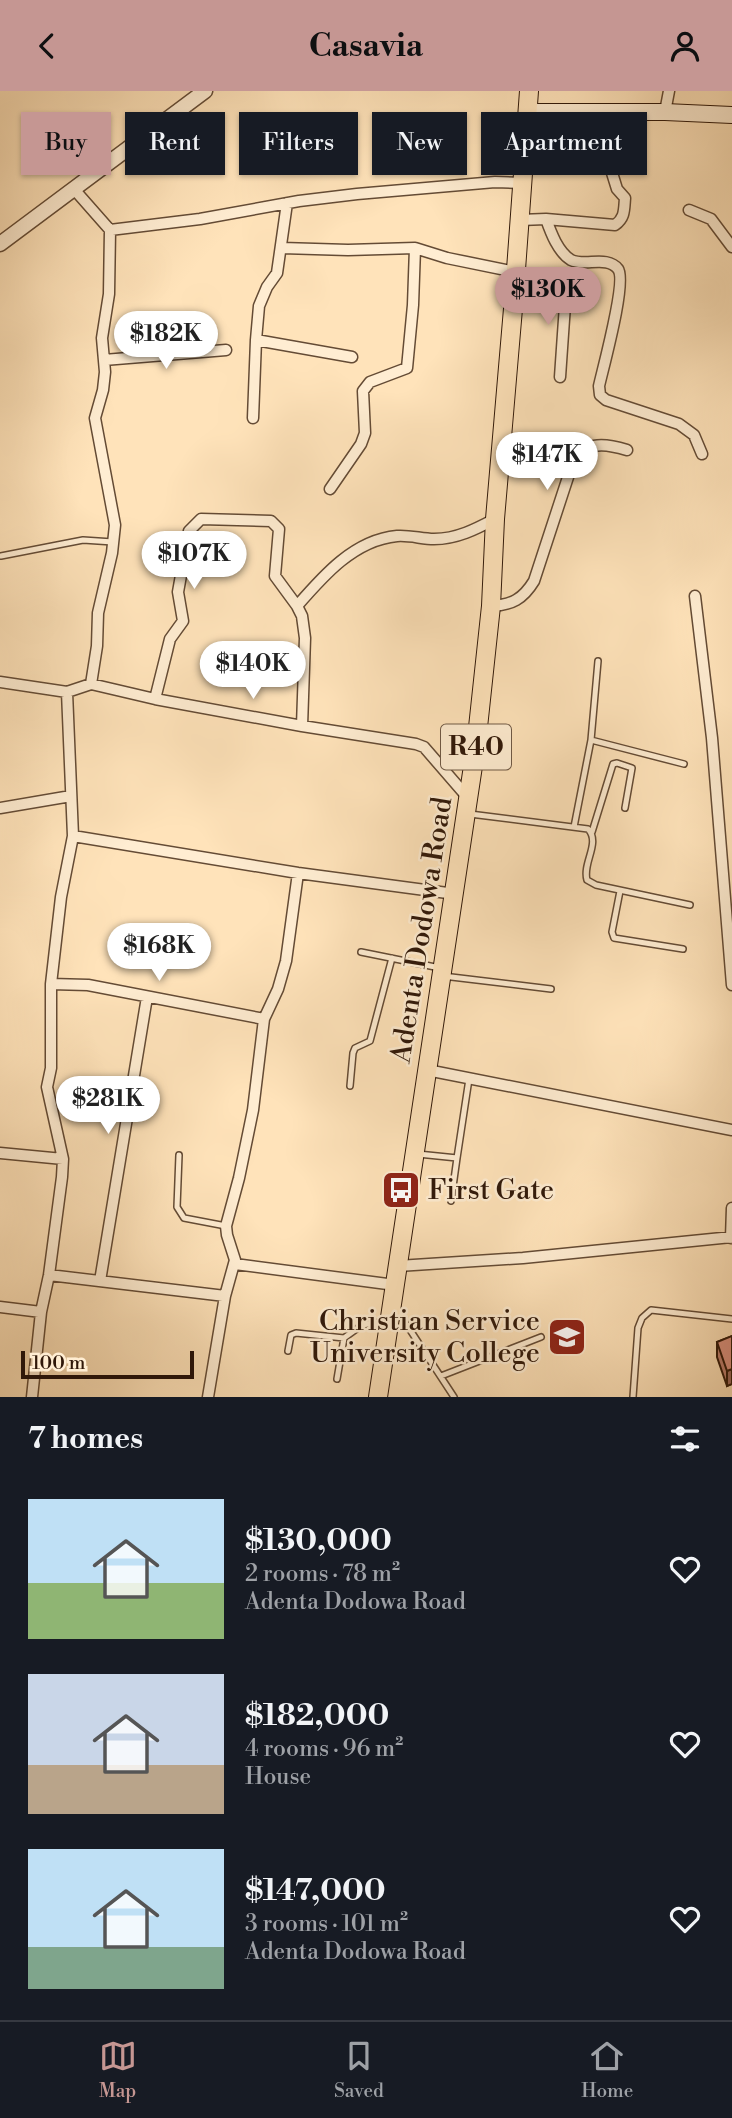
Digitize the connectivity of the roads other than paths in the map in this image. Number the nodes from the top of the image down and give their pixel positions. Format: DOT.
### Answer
graph roads {
  1 [pos="205,91"];
  2 [pos="528,91"];
  3 [pos="669,91"];
  4 [pos="528,112"];
  5 [pos="647,112"];
  6 [pos="665,112"];
  7 [pos="732,115"];
  8 [pos="523,175"];
  9 [pos="613,175"];
  10 [pos="522,183"];
  11 [pos="73,188"];
  12 [pos="287,204"];
  13 [pos="689,211"];
  14 [pos="546,219"];
  15 [pos="520,220"];
  16 [pos="110,230"];
  17 [pos="0,244"];
  18 [pos="732,247"];
  19 [pos="282,248"];
  20 [pos="415,248"];
  21 [pos="516,272"];
  22 [pos="514,297"];
  23 [pos="256,340"];
  24 [pos="226,350"];
  25 [pos="352,357"];
  26 [pos="104,360"];
  27 [pos="560,377"];
  28 [pos="253,418"];
  29 [pos="627,450"];
  30 [pos="702,454"];
  31 [pos="330,489"];
  32 [pos="495,519"];
  33 [pos="113,543"];
  34 [pos="1,556"];
  35 [pos="695,596"];
  36 [pos="297,606"];
  37 [pos="491,606"];
  38 [pos="598,661"];
  39 [pos="0,682"];
  40 [pos="91,684"];
  41 [pos="67,692"];
  42 [pos="155,699"];
  43 [pos="302,726"];
  44 [pos="591,740"];
  45 [pos="684,764"];
  46 [pos="71,796"];
  47 [pos="468,806"];
  48 [pos="625,808"];
  49 [pos="0,809"];
  50 [pos="574,827"];
  51 [pos="592,832"];
  52 [pos="73,836"];
  53 [pos="298,873"];
  54 [pos="620,891"];
  55 [pos="455,894"];
  56 [pos="690,905"];
  57 [pos="683,950"];
  58 [pos="361,952"];
  59 [pos="392,958"];
  60 [pos="442,972"];
  61 [pos="51,984"];
  62 [pos="732,985"];
  63 [pos="551,989"];
  64 [pos="147,997"];
  65 [pos="264,1019"];
  66 [pos="427,1070"];
  67 [pos="469,1079"];
  68 [pos="350,1086"];
  69 [pos="732,1130"];
  70 [pos="0,1153"];
  71 [pos="415,1154"];
  72 [pos="179,1155"];
  73 [pos="457,1158"];
  74 [pos="63,1159"];
  75 [pos="451,1201"];
  76 [pos="732,1208"];
  77 [pos="226,1226"];
  78 [pos="731,1238"];
  79 [pos="234,1264"];
  80 [pos="398,1266"];
  81 [pos="49,1275"];
  82 [pos="100,1282"];
  83 [pos="395,1285"];
  84 [pos="225,1296"];
  85 [pos="0,1307"];
  86 [pos="41,1312"];
  87 [pos="392,1313"];
  88 [pos="732,1319"];
  89 [pos="541,1337"];
  90 [pos="344,1338"];
  91 [pos="288,1351"];
  92 [pos="441,1376"];
  93 [pos="337,1379"];
  94 [pos="32,1397"];
  95 [pos="208,1397"];
  96 [pos="378,1397"];
  97 [pos="454,1397"];
  98 [pos="633,1397"];
  1 -- 11 [label="street"];
  2 -- 4 [label="main road, Adenta Dodowa Road / R40"];
  3 -- 6 [label="street"];
  5 -- 6 [label="main road"];
  6 -- 7 [label="main road"];
  8 -- 10 [label="main road, Adenta Dodowa Road / R40"];
  9 -- 14 [label="street"];
  10 -- 12 [label="street"];
  10 -- 15 [label="main road, Adenta Dodowa Road / R40"];
  11 -- 16 [label="street"];
  11 -- 17 [label="street"];
  12 -- 16 [label="street"];
  12 -- 19 [label="street"];
  13 -- 18 [label="street"];
  14 -- 15 [label="street"];
  14 -- 30 [label="street"];
  15 -- 21 [label="main road, Adenta Dodowa Road / R40"];
  16 -- 26 [label="street"];
  19 -- 20 [label="street"];
  19 -- 23 [label="street"];
  20 -- 21 [label="street"];
  20 -- 31 [label="street"];
  21 -- 22 [label="main road, Adenta Dodowa Road / R40"];
  22 -- 27 [label="street"];
  22 -- 32 [label="main road, Adenta Dodowa Road / R40"];
  23 -- 25 [label="street"];
  23 -- 28 [label="street"];
  24 -- 26 [label="street"];
  26 -- 33 [label="street"];
  29 -- 37 [label="street"];
  32 -- 36 [label="street"];
  32 -- 37 [label="main road, Adenta Dodowa Road / R40"];
  33 -- 34 [label="lane"];
  33 -- 40 [label="street"];
  35 -- 62 [label="street"];
  36 -- 42 [label="street"];
  36 -- 43 [label="street"];
  37 -- 47 [label="main road, Adenta Dodowa Road / R40"];
  38 -- 44 [label="lane"];
  39 -- 41 [label="street"];
  40 -- 41 [label="street"];
  40 -- 42 [label="street"];
  41 -- 46 [label="street"];
  42 -- 43 [label="street"];
  43 -- 47 [label="street"];
  44 -- 45 [label="lane"];
  44 -- 50 [label="lane"];
  46 -- 49 [label="street"];
  46 -- 52 [label="street"];
  47 -- 50 [label="lane"];
  47 -- 55 [label="main road, Adenta Dodowa Road / R40"];
  48 -- 51 [label="lane"];
  50 -- 51 [label="lane"];
  51 -- 54 [label="lane"];
  52 -- 53 [label="street"];
  52 -- 61 [label="street"];
  53 -- 55 [label="street"];
  53 -- 65 [label="street"];
  54 -- 56 [label="lane"];
  54 -- 57 [label="lane"];
  55 -- 60 [label="main road, Adenta Dodowa Road / R40"];
  58 -- 59 [label="lane"];
  59 -- 60 [label="lane"];
  59 -- 68 [label="lane"];
  60 -- 63 [label="lane"];
  60 -- 66 [label="main road, Adenta Dodowa Road / R40"];
  61 -- 64 [label="street"];
  61 -- 74 [label="street"];
  64 -- 65 [label="street"];
  64 -- 82 [label="street"];
  65 -- 77 [label="street"];
  66 -- 67 [label="street"];
  66 -- 71 [label="main road, Adenta Dodowa Road / R40"];
  67 -- 69 [label="street"];
  67 -- 73 [label="lane"];
  70 -- 74 [label="street"];
  71 -- 73 [label="lane"];
  71 -- 80 [label="main road, Adenta Dodowa Road / R40"];
  72 -- 77 [label="lane"];
  73 -- 75 [label="lane"];
  74 -- 81 [label="street"];
  76 -- 78 [label="street"];
  77 -- 79 [label="street"];
  78 -- 80 [label="street"];
  79 -- 83 [label="street"];
  79 -- 84 [label="street"];
  80 -- 83 [label="main road, Adenta Dodowa Road / R40"];
  81 -- 82 [label="street"];
  81 -- 86 [label="street"];
  82 -- 84 [label="street"];
  83 -- 87 [label="main road, Adenta Dodowa Road / R40"];
  84 -- 95 [label="street"];
  85 -- 86 [label="street"];
  86 -- 94 [label="street"];
  87 -- 90 [label="lane"];
  87 -- 92 [label="lane"];
  87 -- 96 [label="main road, Adenta Dodowa Road / R40"];
  88 -- 98 [label="lane"];
  89 -- 92 [label="lane"];
  90 -- 91 [label="lane"];
  90 -- 93 [label="lane"];
  92 -- 97 [label="lane"];
}
